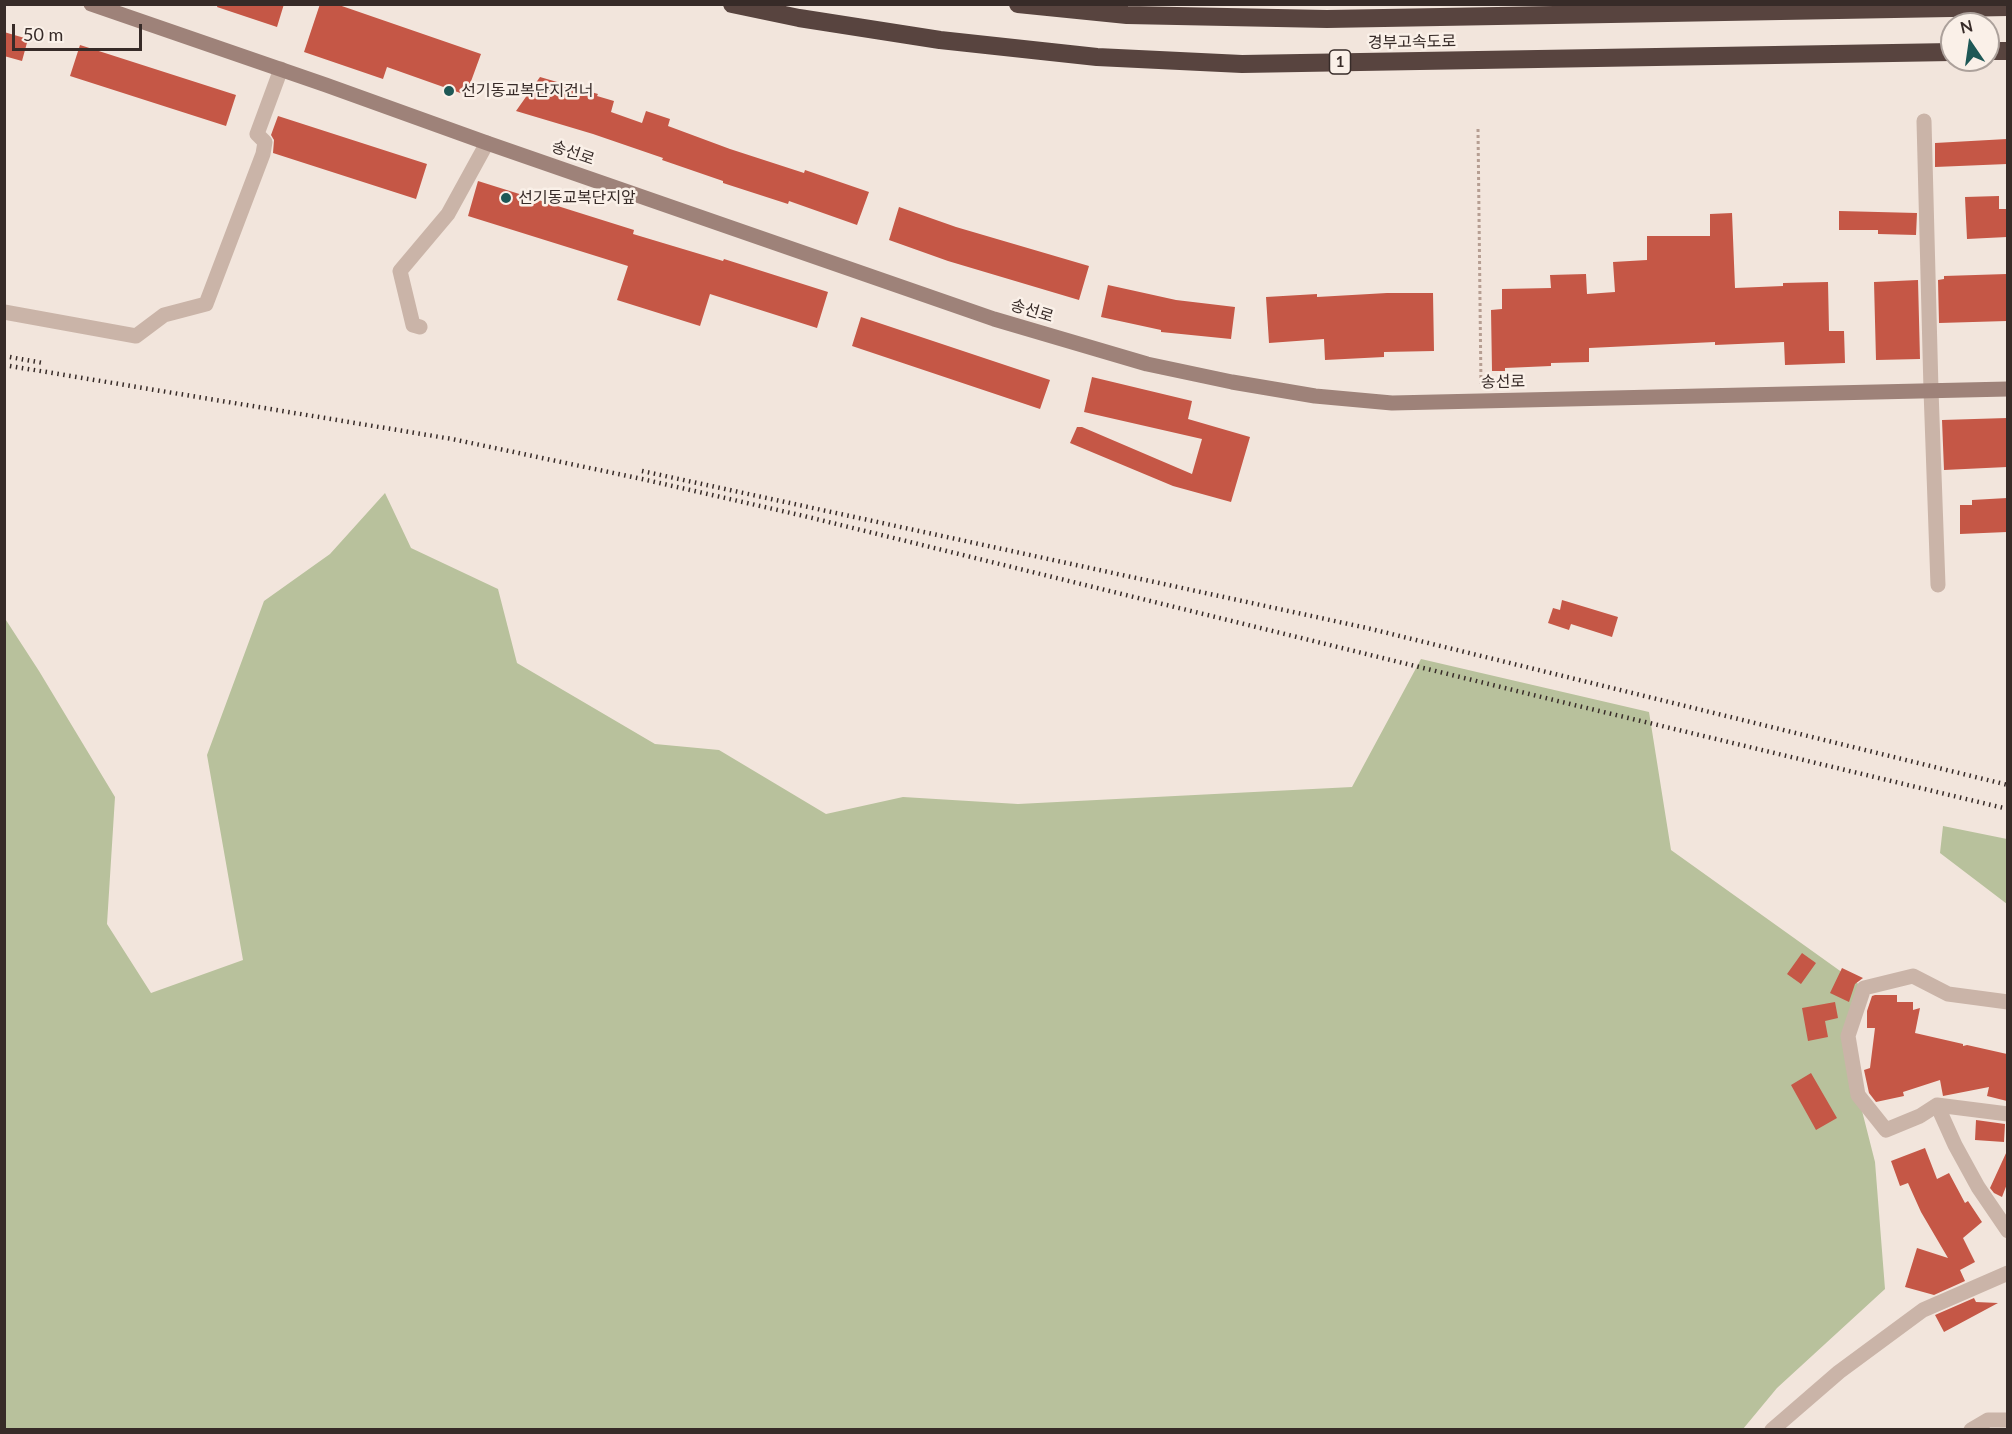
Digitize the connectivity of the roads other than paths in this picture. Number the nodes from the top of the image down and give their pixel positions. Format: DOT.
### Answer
graph roads {
  1 [pos="91,4"];
  2 [pos="732,4"];
  3 [pos="1018,4"];
  4 [pos="2007,7"];
  5 [pos="1940,52"];
  6 [pos="281,69"];
  7 [pos="1924,121"];
  8 [pos="487,143"];
  9 [pos="4,312"];
  10 [pos="420,327"];
  11 [pos="2007,389"];
  12 [pos="1931,390"];
  13 [pos="1938,585"];
  14 [pos="2007,1002"];
  15 [pos="1937,1105"];
  16 [pos="2007,1114"];
  17 [pos="2007,1231"];
  18 [pos="2007,1273"];
  19 [pos="2007,1420"];
  20 [pos="1772,1430"];
  21 [pos="1971,1430"];
  1 -- 6 [label="main road, 송선로"];
  2 -- 5 [label="highway, 경부고속도로 / 1"];
  3 -- 4 [label="highway, 경부고속도로"];
  6 -- 8 [label="main road, 송선로"];
  6 -- 9 [label="street"];
  7 -- 12 [label="street"];
  8 -- 10 [label="street"];
  8 -- 12 [label="main road, 송선로"];
  11 -- 12 [label="main road, 송선로"];
  12 -- 13 [label="street"];
  14 -- 15 [label="street"];
  15 -- 16 [label="street"];
  15 -- 17 [label="street"];
  18 -- 20 [label="street"];
  19 -- 21 [label="street"];
}
